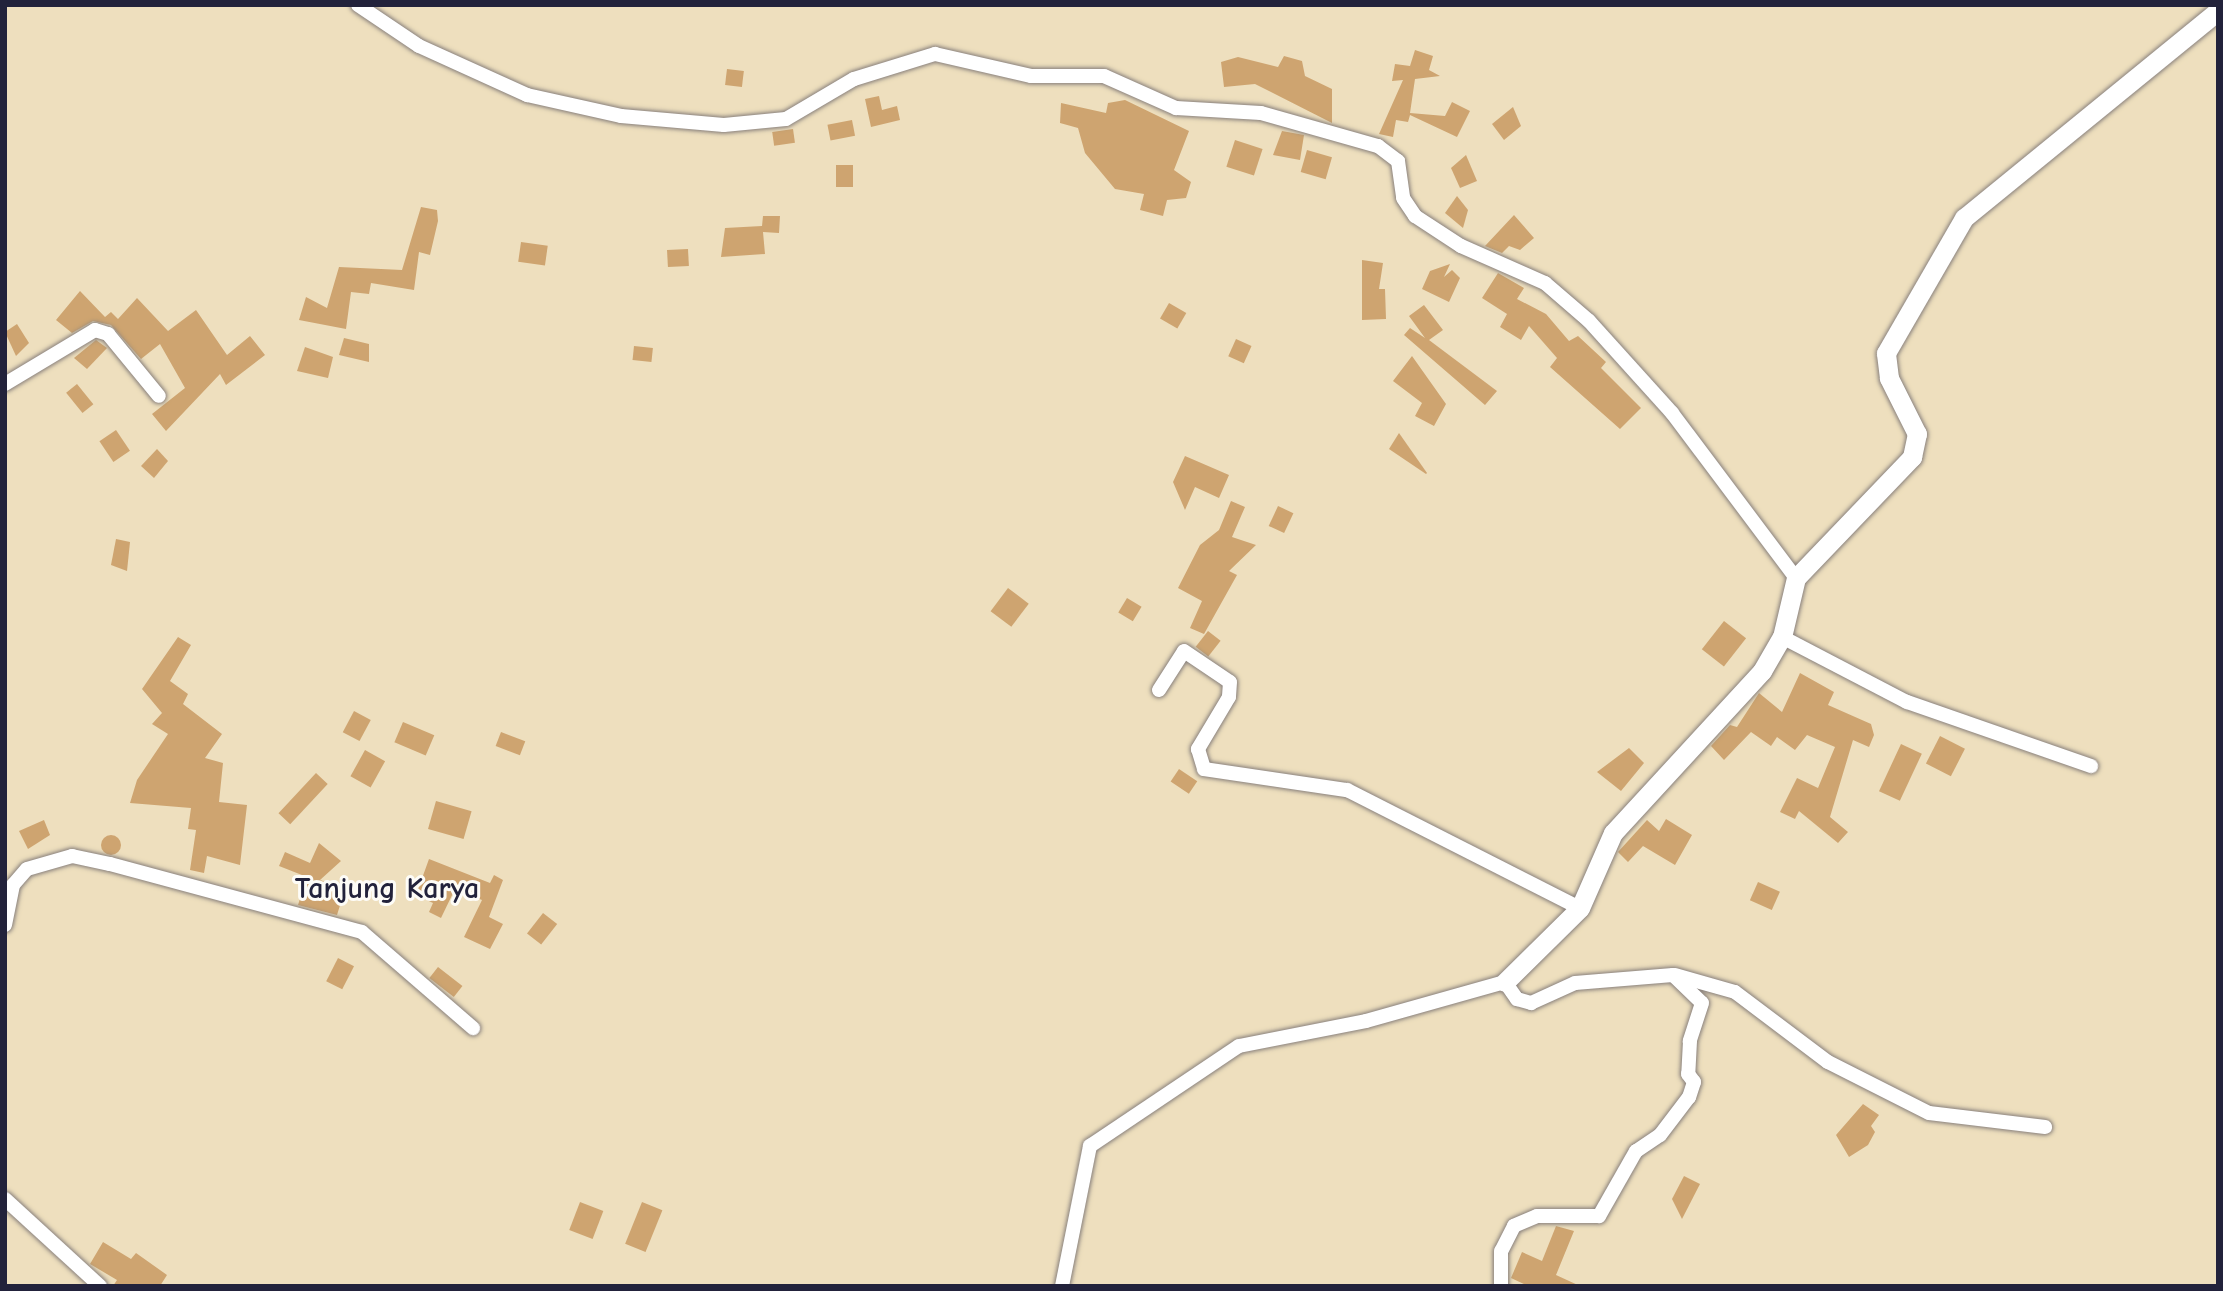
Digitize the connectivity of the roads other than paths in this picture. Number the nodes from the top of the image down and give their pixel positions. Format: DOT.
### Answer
graph roads {
  1 [pos="358,5"];
  2 [pos="2218,11"];
  3 [pos="5,384"];
  4 [pos="159,396"];
  5 [pos="1796,578"];
  6 [pos="1782,637"];
  7 [pos="1159,690"];
  8 [pos="2091,765"];
  9 [pos="1580,908"];
  10 [pos="5,925"];
  11 [pos="1673,975"];
  12 [pos="1505,982"];
  13 [pos="473,1028"];
  14 [pos="2045,1127"];
  15 [pos="5,1199"];
  16 [pos="100,1286"];
  17 [pos="1062,1286"];
  18 [pos="1501,1286"];
  1 -- 5 [label="street"];
  2 -- 5 [label="street"];
  3 -- 4 [label="street"];
  5 -- 6 [label="street"];
  6 -- 8 [label="street"];
  6 -- 9 [label="street"];
  7 -- 9 [label="street"];
  9 -- 12 [label="street"];
  10 -- 13 [label="street"];
  11 -- 12 [label="street"];
  11 -- 14 [label="street"];
  11 -- 18 [label="street"];
  12 -- 17 [label="street"];
  15 -- 16 [label="street"];
}
